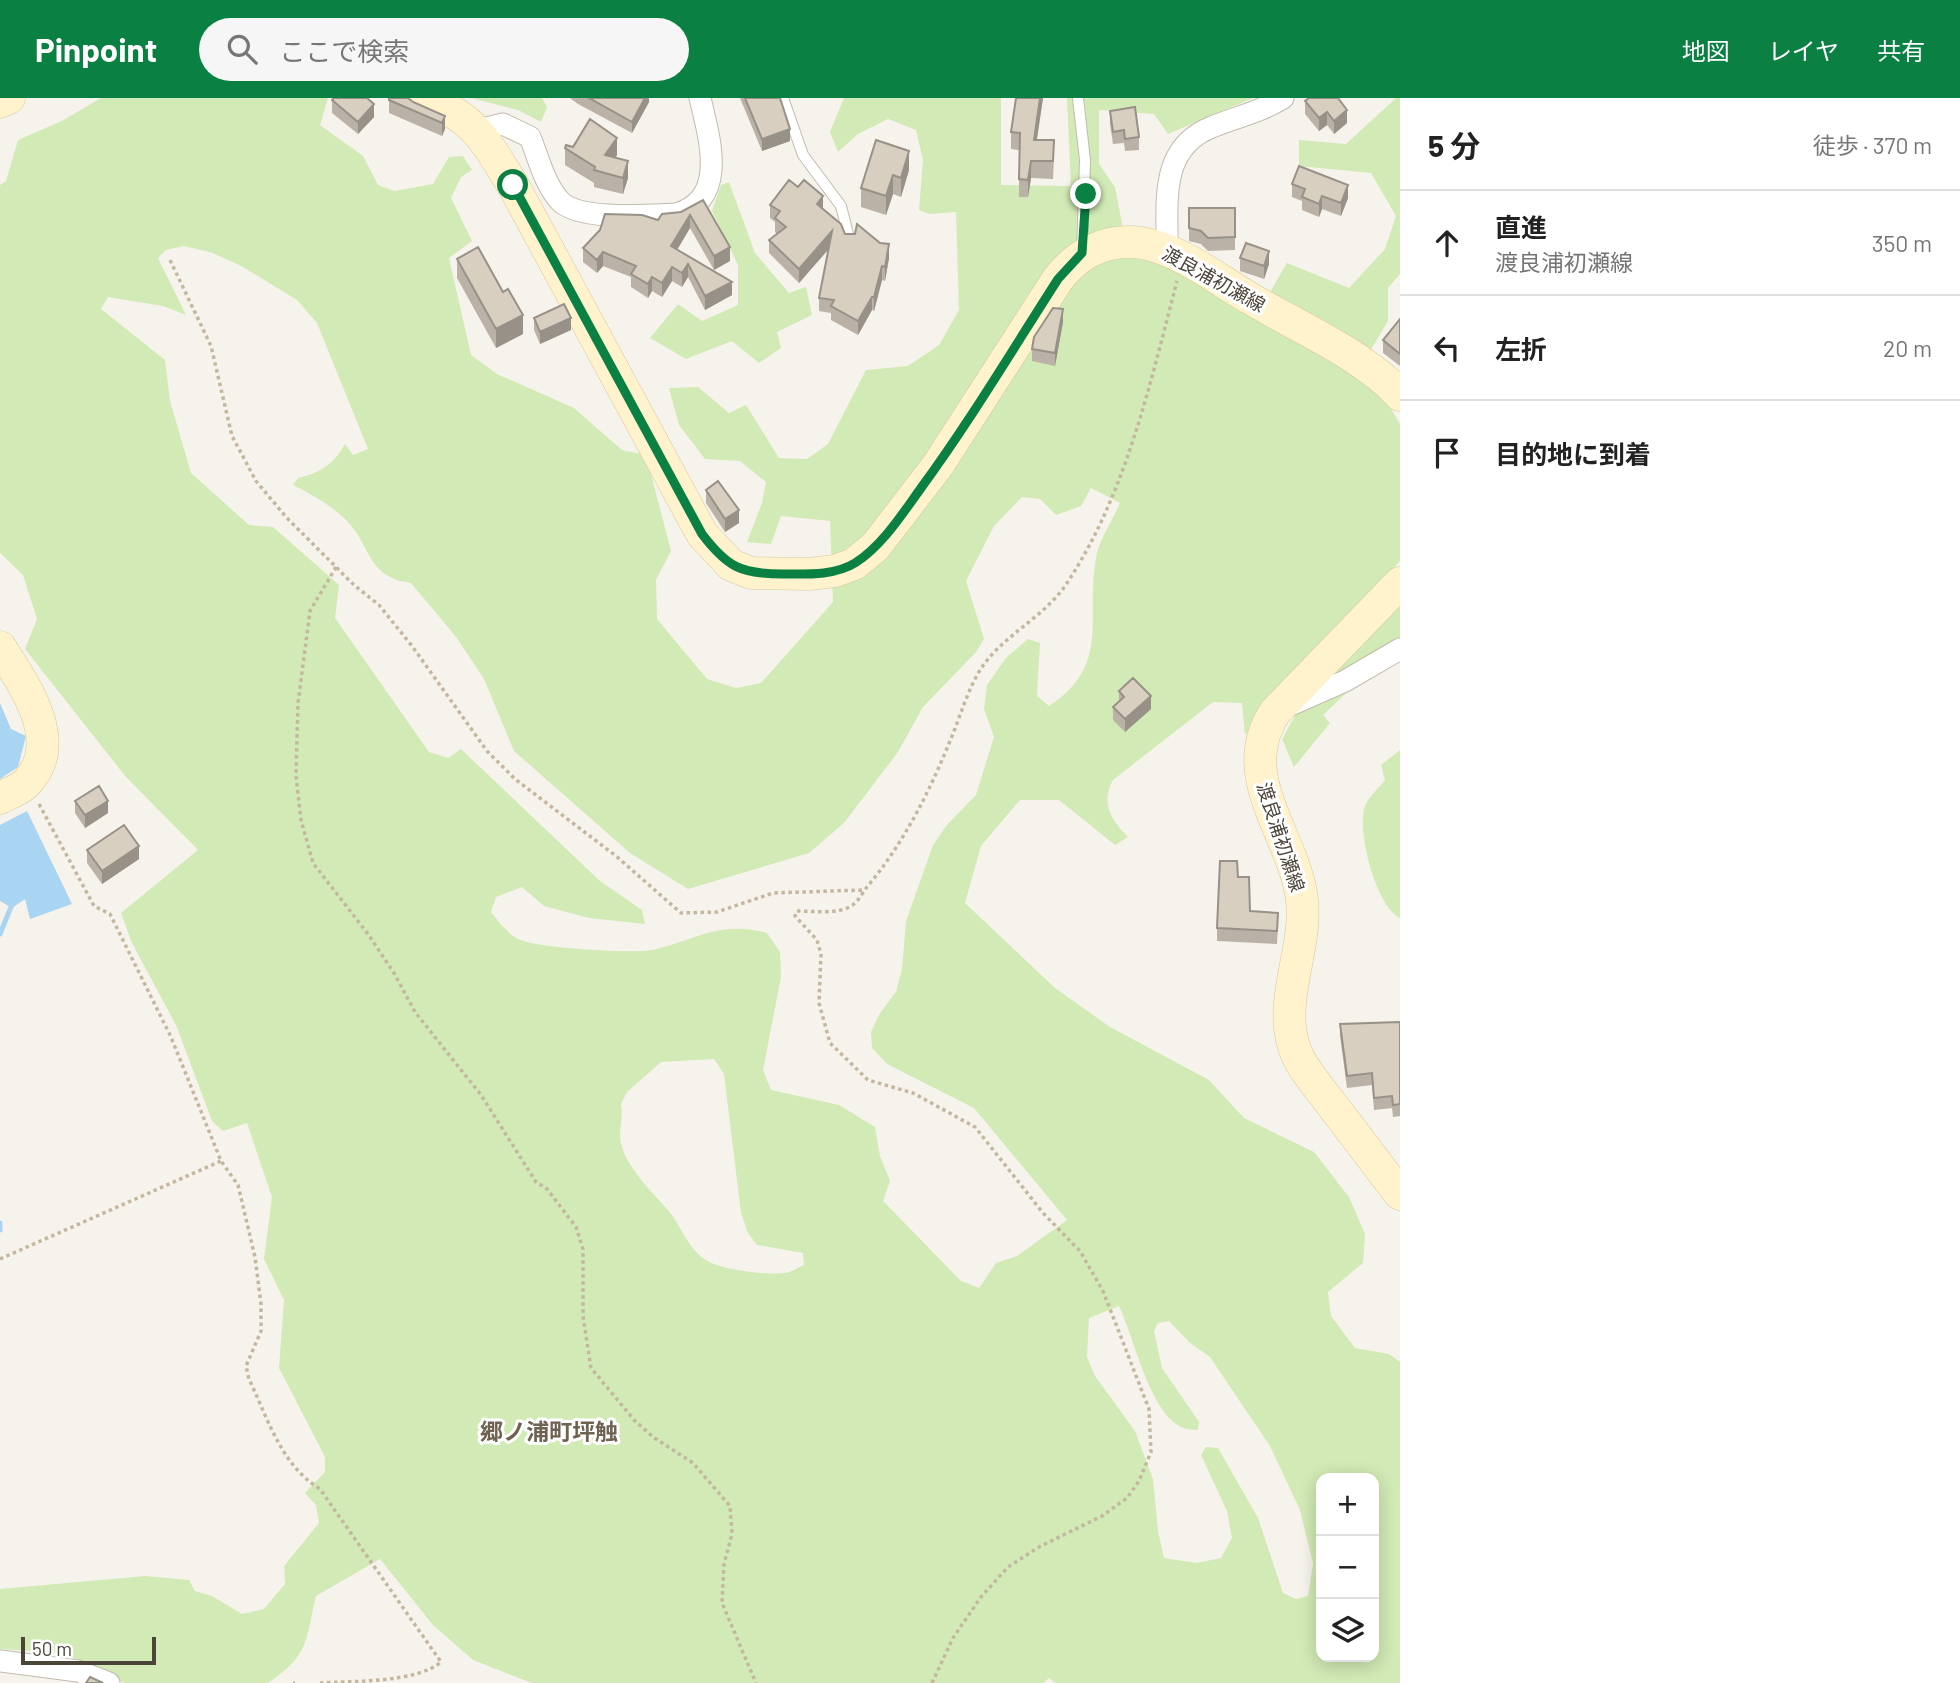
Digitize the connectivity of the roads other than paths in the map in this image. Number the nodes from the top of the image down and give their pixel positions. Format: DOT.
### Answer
graph roads {
  1 [pos="9,98"];
  2 [pos="420,98"];
  3 [pos="700,98"];
  4 [pos="783,98"];
  5 [pos="1078,98"];
  6 [pos="1283,98"];
  7 [pos="0,102"];
  8 [pos="478,130"];
  9 [pos="850,242"];
  10 [pos="1082,253"];
  11 [pos="1175,255"];
  12 [pos="1400,395"];
  13 [pos="1400,583"];
  14 [pos="0,647"];
  15 [pos="1400,649"];
  16 [pos="1275,712"];
  17 [pos="0,798"];
  18 [pos="1400,1194"];
  19 [pos="0,1661"];
  20 [pos="109,1683"];
  1 -- 7 [label="main road"];
  2 -- 8 [label="main road"];
  3 -- 8 [label="street"];
  4 -- 9 [label="lane"];
  5 -- 10 [label="lane"];
  6 -- 11 [label="street"];
  8 -- 10 [label="main road"];
  10 -- 11 [label="main road, 渡良浦初瀬線"];
  11 -- 12 [label="main road, 渡良浦初瀬線"];
  13 -- 16 [label="main road, 渡良浦初瀬線"];
  14 -- 17 [label="main road"];
  15 -- 16 [label="street"];
  16 -- 18 [label="main road, 渡良浦初瀬線"];
  19 -- 20 [label="street"];
}
